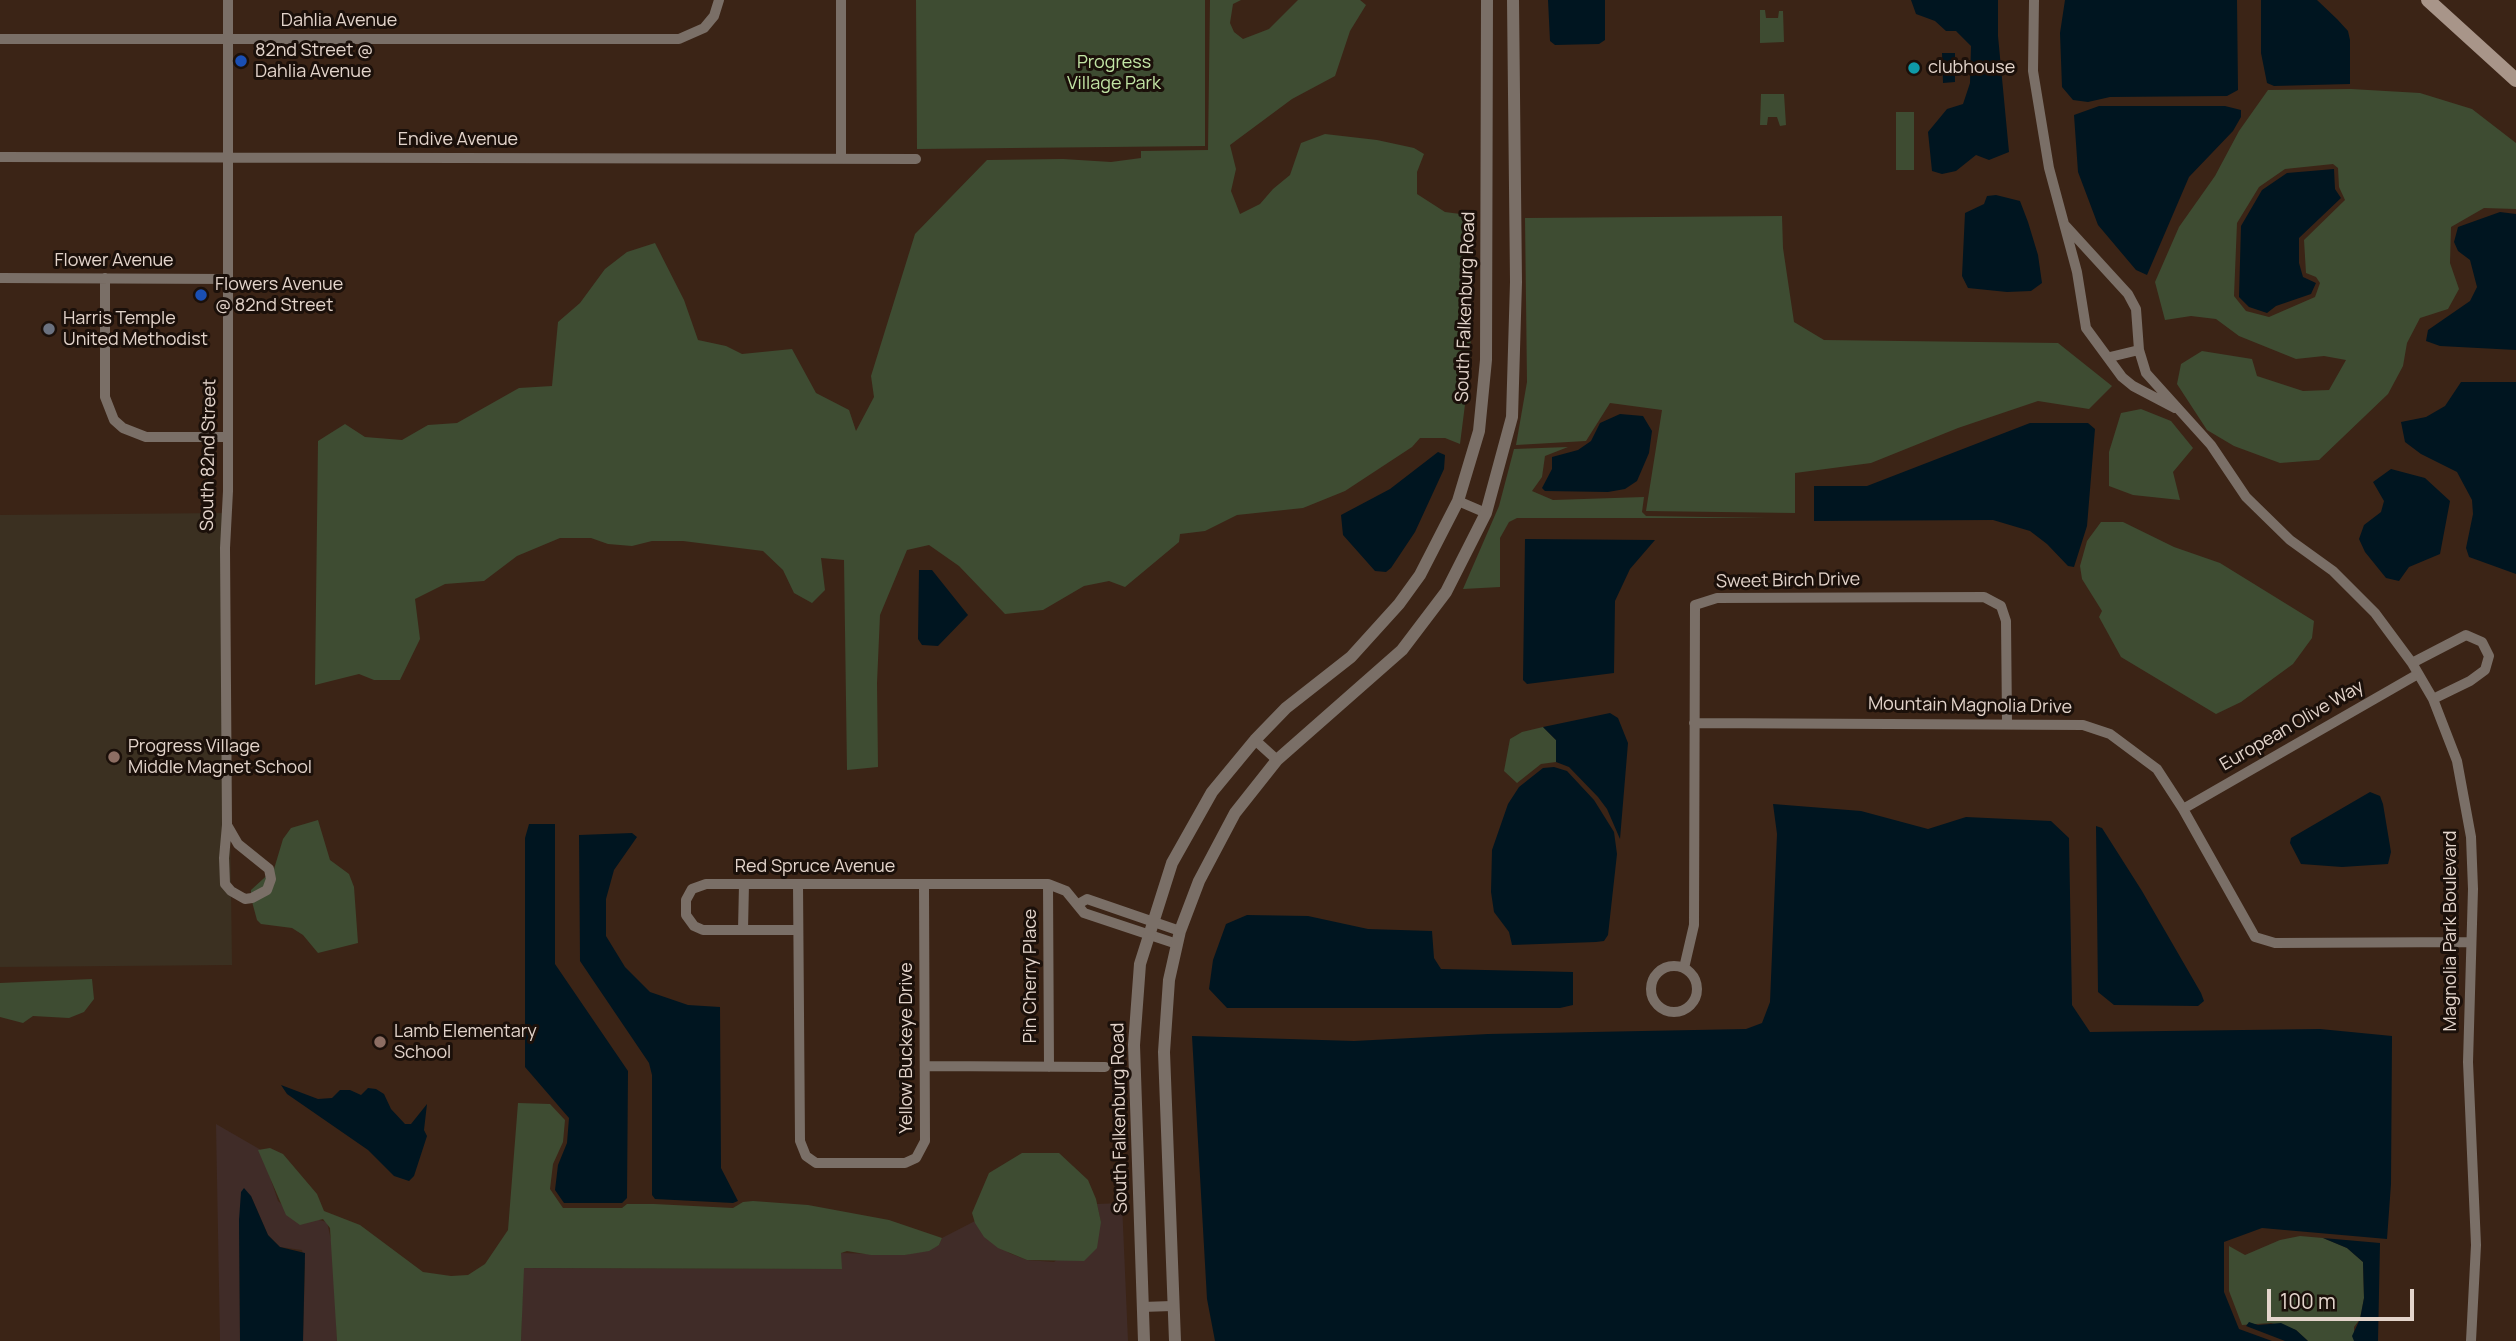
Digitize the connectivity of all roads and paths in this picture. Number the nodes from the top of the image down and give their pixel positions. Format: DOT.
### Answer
graph roads {
  1 [pos="228,0"];
  2 [pos="719,0"];
  3 [pos="841,0"];
  4 [pos="1487,0"];
  5 [pos="1513,0"];
  6 [pos="2034,0"];
  7 [pos="2428,0"];
  8 [pos="0,39"];
  9 [pos="228,39"];
  10 [pos="2516,80"];
  11 [pos="0,157"];
  12 [pos="841,157"];
  13 [pos="227,158"];
  14 [pos="916,159"];
  15 [pos="2064,224"];
  16 [pos="0,278"];
  17 [pos="105,278"];
  18 [pos="228,279"];
  19 [pos="2140,350"];
  20 [pos="2110,357"];
  21 [pos="2184,413"];
  22 [pos="228,437"];
  23 [pos="1458,501"];
  24 [pos="1486,513"];
  25 [pos="2412,663"];
  26 [pos="2418,674"];
  27 [pos="2433,699"];
  28 [pos="2007,722"];
  29 [pos="1694,723"];
  30 [pos="1255,740"];
  31 [pos="1277,760"];
  32 [pos="2183,809"];
  33 [pos="227,825"];
  34 [pos="744,884"];
  35 [pos="798,884"];
  36 [pos="1048,884"];
  37 [pos="924,885"];
  38 [pos="1080,904"];
  39 [pos="1105,906"];
  40 [pos="1101,919"];
  41 [pos="1152,921"];
  42 [pos="743,930"];
  43 [pos="798,930"];
  44 [pos="1148,934"];
  45 [pos="1178,937"];
  46 [pos="2471,942"];
  47 [pos="1684,968"];
  48 [pos="925,1066"];
  49 [pos="1049,1067"];
  50 [pos="1105,1067"];
  51 [pos="1172,1306"];
  52 [pos="1142,1307"];
  53 [pos="1144,1341"];
  54 [pos="1175,1341"];
  55 [pos="2471,1341"];
  1 -- 9 [label="street, South 82nd Street"];
  2 -- 9 [label="street, Dahlia Avenue"];
  3 -- 12 [label="street"];
  4 -- 23 [label="street, South Falkenburg Road"];
  5 -- 24 [label="street"];
  6 -- 15 [label="street, Magnolia Park Boulevard"];
  7 -- 10 [label="main road"];
  8 -- 9 [label="street, Dahlia Avenue"];
  9 -- 13 [label="street, South 82nd Street"];
  11 -- 13 [label="street, Endive Avenue"];
  12 -- 13 [label="street, Endive Avenue"];
  12 -- 14 [label="street, Endive Avenue"];
  13 -- 18 [label="street, South 82nd Street"];
  15 -- 19 [label="street, Magnolia Park Boulevard"];
  15 -- 20 [label="street, Magnolia Park Boulevard"];
  16 -- 17 [label="street, Flower Avenue"];
  17 -- 18 [label="street, Flower Avenue"];
  17 -- 22 [label="street"];
  18 -- 22 [label="street, South 82nd Street"];
  19 -- 20 [label="street"];
  19 -- 21 [label="street, Magnolia Park Boulevard"];
  20 -- 21 [label="street, Magnolia Park Boulevard"];
  21 -- 25 [label="street, Magnolia Park Boulevard"];
  22 -- 33 [label="street, South 82nd Street"];
  23 -- 24 [label="street"];
  23 -- 30 [label="street, South Falkenburg Road"];
  24 -- 31 [label="street"];
  25 -- 26 [label="street, Magnolia Park Boulevard"];
  25 -- 27 [label="street"];
  26 -- 27 [label="street, Magnolia Park Boulevard"];
  26 -- 32 [label="street, European Olive Way"];
  27 -- 46 [label="street, Magnolia Park Boulevard"];
  28 -- 29 [label="street, Mountain Magnolia Drive"];
  28 -- 29 [label="street, Sweet Birch Drive"];
  28 -- 32 [label="street, Mountain Magnolia Drive"];
  29 -- 47 [label="street, Sweet Birch Drive"];
  30 -- 31 [label="street"];
  30 -- 41 [label="street, South Falkenburg Road"];
  31 -- 45 [label="street"];
  32 -- 46 [label="street, Mountain Magnolia Drive"];
  33 -- 33 [label="street, South 82nd Street"];
  34 -- 35 [label="street, Red Spruce Avenue"];
  34 -- 42 [label="street"];
  34 -- 42 [label="street, Red Spruce Avenue"];
  35 -- 37 [label="street, Red Spruce Avenue"];
  35 -- 43 [label="street, Yellow Buckeye Drive"];
  36 -- 37 [label="street, Red Spruce Avenue"];
  36 -- 38 [label="street"];
  36 -- 49 [label="street, Pin Cherry Place"];
  37 -- 48 [label="street, Yellow Buckeye Drive"];
  38 -- 39 [label="street"];
  38 -- 40 [label="street"];
  39 -- 40 [label="street"];
  39 -- 41 [label="street"];
  40 -- 44 [label="street"];
  41 -- 44 [label="street, South Falkenburg Road"];
  41 -- 45 [label="street"];
  42 -- 43 [label="street, Red Spruce Avenue"];
  43 -- 48 [label="street, Yellow Buckeye Drive"];
  44 -- 45 [label="street"];
  44 -- 52 [label="street, South Falkenburg Road"];
  45 -- 51 [label="street"];
  46 -- 55 [label="street, Magnolia Park Boulevard"];
  47 -- 47 [label="street"];
  48 -- 49 [label="street"];
  49 -- 50 [label="street"];
  51 -- 52 [label="street"];
  51 -- 54 [label="street"];
  52 -- 53 [label="street, South Falkenburg Road"];
}
